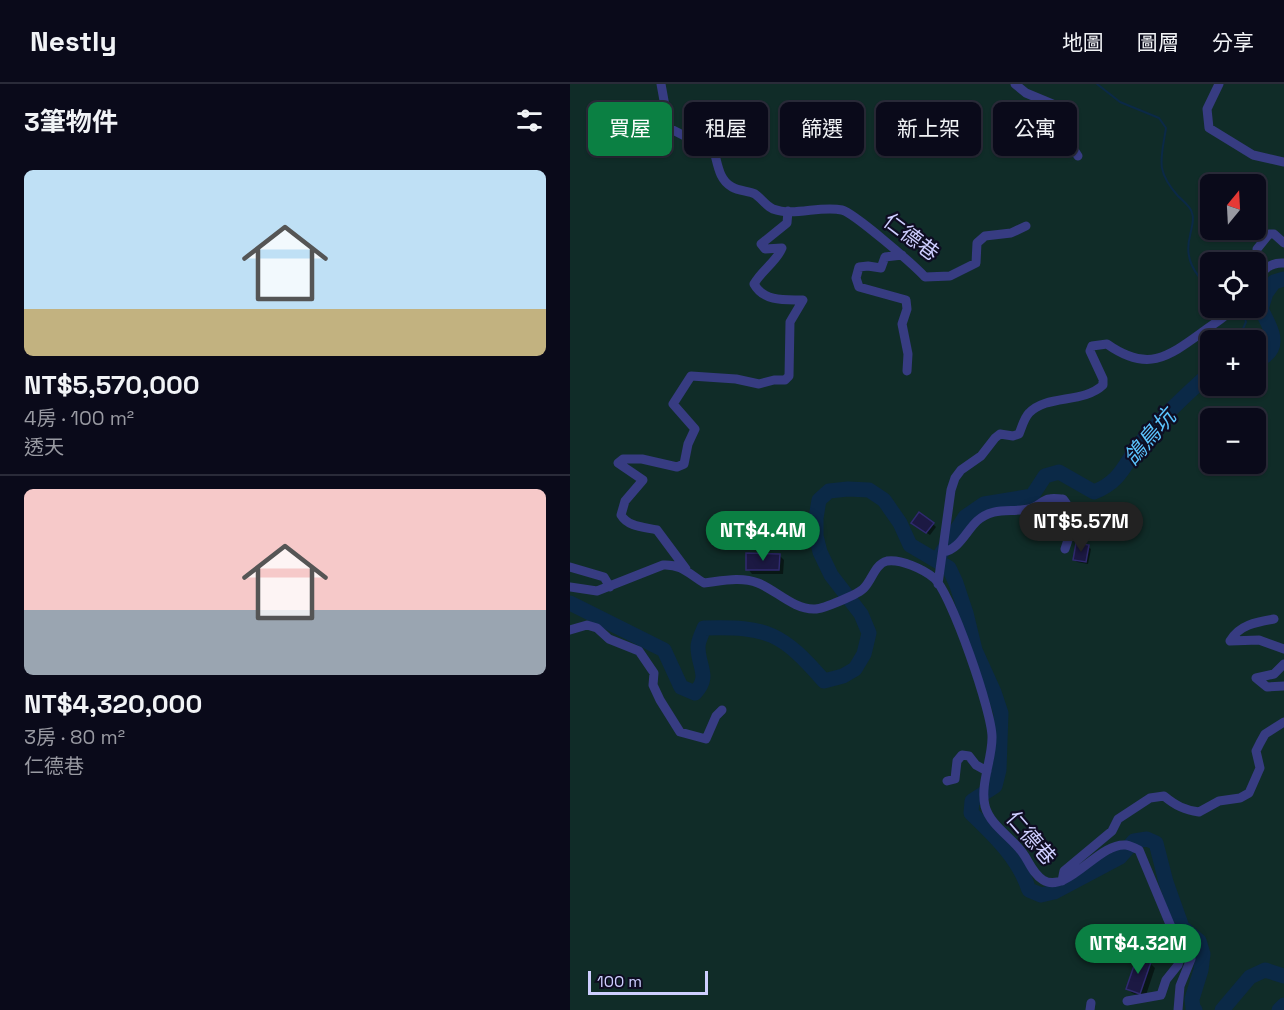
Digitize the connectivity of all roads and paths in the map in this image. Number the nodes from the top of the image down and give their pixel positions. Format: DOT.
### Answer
graph roads {
  1 [pos="661,84"];
  2 [pos="1015,84"];
  3 [pos="1219,84"];
  4 [pos="1078,156"];
  5 [pos="1284,162"];
  6 [pos="788,211"];
  7 [pos="1026,226"];
  8 [pos="1284,243"];
  9 [pos="1257,249"];
  10 [pos="902,255"];
  11 [pos="1284,263"];
  12 [pos="1266,269"];
  13 [pos="1222,318"];
  14 [pos="907,371"];
  15 [pos="1065,549"];
  16 [pos="943,552"];
  17 [pos="570,567"];
  18 [pos="686,569"];
  19 [pos="939,580"];
  20 [pos="570,587"];
  21 [pos="610,587"];
  22 [pos="1274,619"];
  23 [pos="570,630"];
  24 [pos="1284,649"];
  25 [pos="1284,664"];
  26 [pos="1284,686"];
  27 [pos="722,710"];
  28 [pos="1284,722"];
  29 [pos="987,771"];
  30 [pos="946,781"];
  31 [pos="1062,881"];
  32 [pos="1184,944"];
  33 [pos="1127,1001"];
  34 [pos="1178,1010"];
  1 -- 6 [label="street, 仁德巷"];
  2 -- 4 [label="street"];
  3 -- 5 [label="street"];
  6 -- 10 [label="street, 仁德巷"];
  6 -- 18 [label="street"];
  7 -- 10 [label="street, 仁德巷"];
  8 -- 9 [label="street"];
  10 -- 14 [label="street"];
  11 -- 12 [label="street"];
  13 -- 16 [label="street"];
  15 -- 16 [label="street"];
  16 -- 19 [label="street"];
  17 -- 21 [label="street"];
  18 -- 19 [label="street, 仁德巷"];
  18 -- 21 [label="street"];
  19 -- 29 [label="street, 仁德巷"];
  20 -- 21 [label="street"];
  22 -- 24 [label="street"];
  23 -- 27 [label="street"];
  25 -- 26 [label="street"];
  28 -- 31 [label="street"];
  29 -- 30 [label="street"];
  29 -- 31 [label="street, 仁德巷"];
  31 -- 32 [label="street, 仁德巷"];
  32 -- 33 [label="street"];
  32 -- 34 [label="street, 仁德巷"];
}
